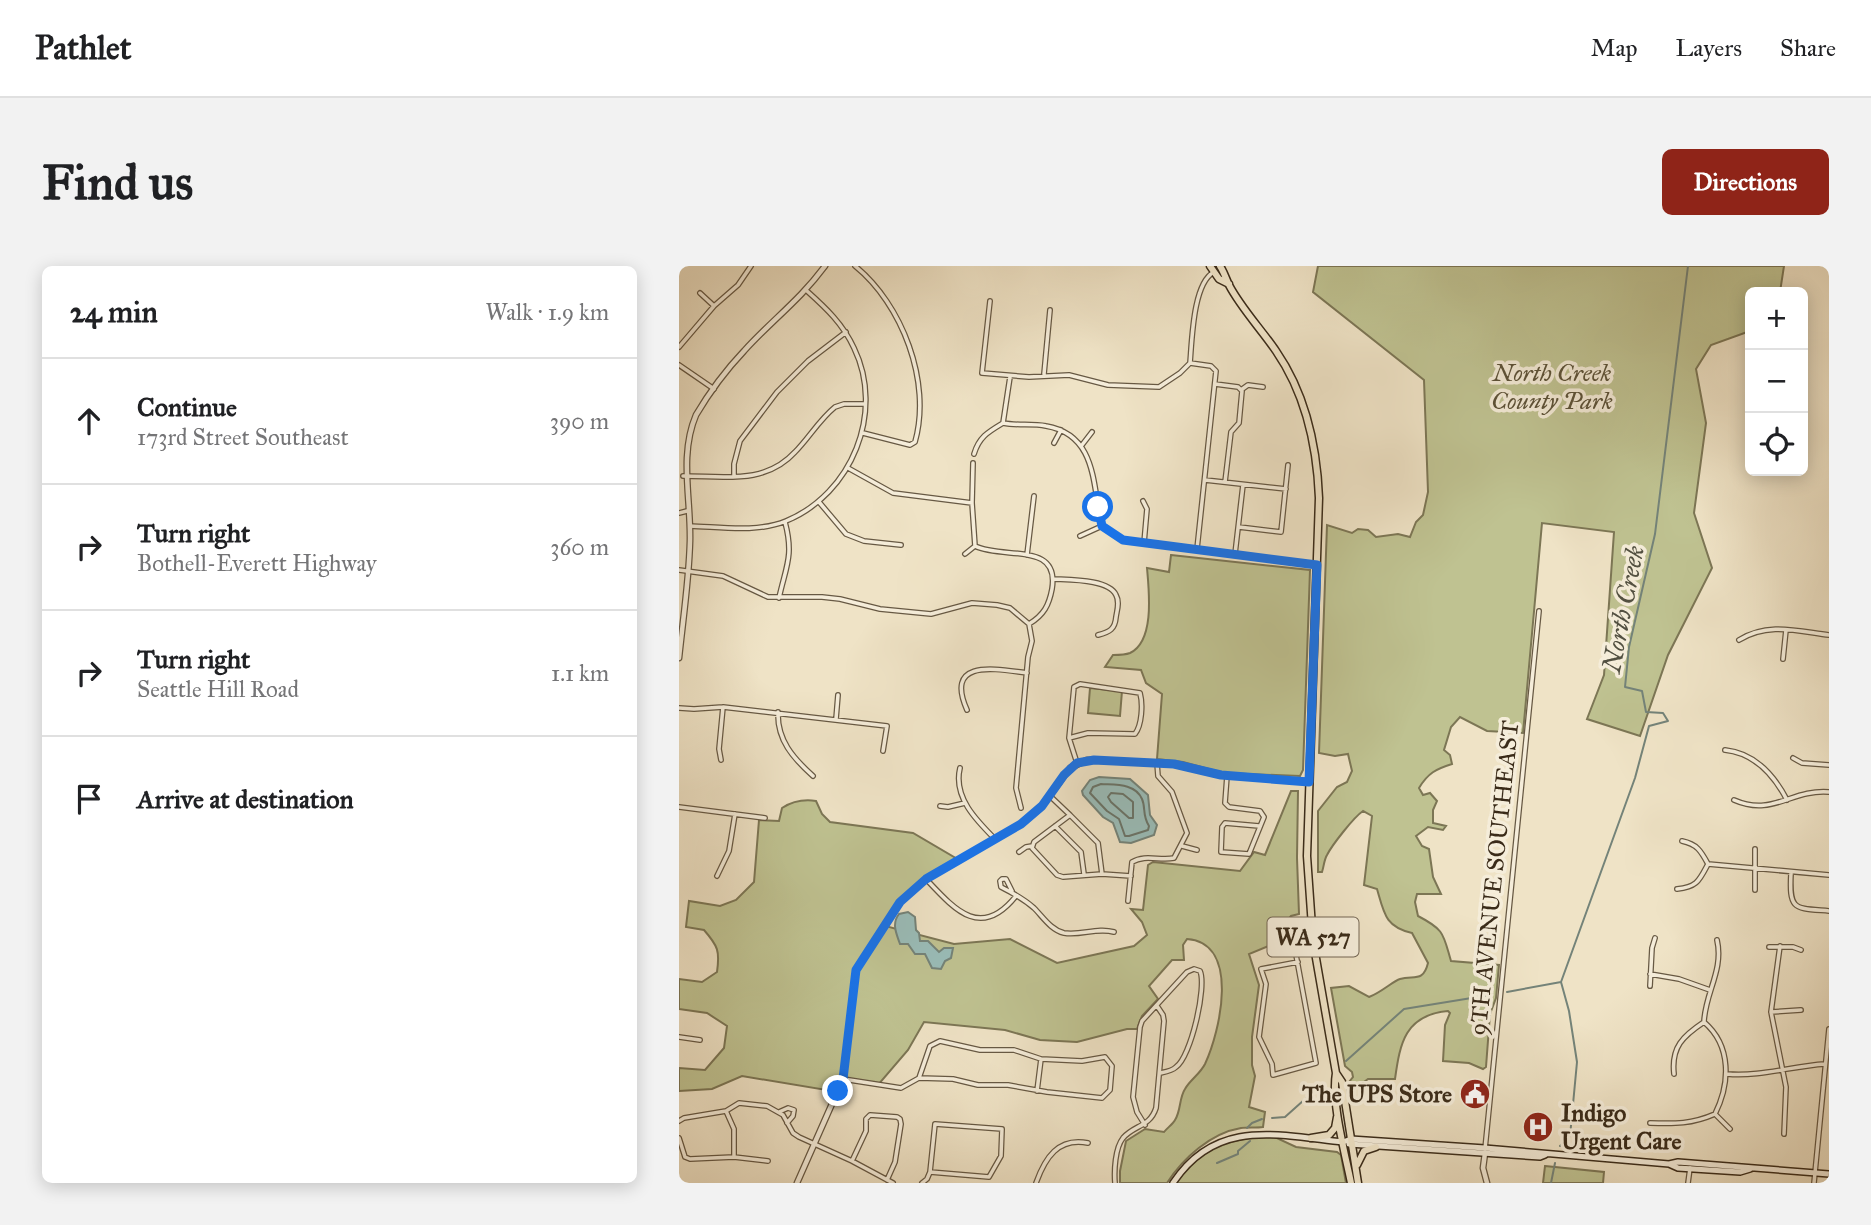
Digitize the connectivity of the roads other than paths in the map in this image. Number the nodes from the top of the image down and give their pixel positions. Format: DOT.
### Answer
graph roads {
  1 [pos="751,266"];
  2 [pos="825,266"];
  3 [pos="856,266"];
  4 [pos="1220,266"];
  5 [pos="1212,268"];
  6 [pos="1229,285"];
  7 [pos="807,291"];
  8 [pos="700,293"];
  9 [pos="990,302"];
  10 [pos="714,306"];
  11 [pos="1050,310"];
  12 [pos="846,332"];
  13 [pos="680,343"];
  14 [pos="1190,363"];
  15 [pos="679,365"];
  16 [pos="1043,375"];
  17 [pos="1010,376"];
  18 [pos="1129,378"];
  19 [pos="1215,384"];
  20 [pos="1128,387"];
  21 [pos="1263,387"];
  22 [pos="714,389"];
  23 [pos="1241,390"];
  24 [pos="865,404"];
  25 [pos="1003,423"];
  26 [pos="1061,430"];
  27 [pos="1092,432"];
  28 [pos="863,433"];
  29 [pos="1054,443"];
  30 [pos="1081,445"];
  31 [pos="974,454"];
  32 [pos="973,463"];
  33 [pos="1288,465"];
  34 [pos="848,468"];
  35 [pos="683,476"];
  36 [pos="734,477"];
  37 [pos="1205,480"];
  38 [pos="1225,482"];
  39 [pos="1243,485"];
  40 [pos="1286,489"];
  41 [pos="1034,496"];
  42 [pos="1143,501"];
  43 [pos="819,502"];
  44 [pos="972,503"];
  45 [pos="687,512"];
  46 [pos="679,513"];
  47 [pos="785,522"];
  48 [pos="689,526"];
  49 [pos="1102,526"];
  50 [pos="1238,527"];
  51 [pos="1080,536"];
  52 [pos="1144,543"];
  53 [pos="901,545"];
  54 [pos="975,546"];
  55 [pos="1197,550"];
  56 [pos="965,554"];
  57 [pos="1235,554"];
  58 [pos="1027,555"];
  59 [pos="1317,565"];
  60 [pos="679,570"];
  61 [pos="687,571"];
  62 [pos="1053,579"];
  63 [pos="779,598"];
  64 [pos="1539,611"];
  65 [pos="1029,624"];
  66 [pos="1786,630"];
  67 [pos="1098,635"];
  68 [pos="1829,635"];
  69 [pos="1739,640"];
  70 [pos="679,658"];
  71 [pos="1783,659"];
  72 [pos="1027,673"];
  73 [pos="838,695"];
  74 [pos="723,707"];
  75 [pos="679,708"];
  76 [pos="967,710"];
  77 [pos="778,712"];
  78 [pos="836,719"];
  79 [pos="1069,738"];
  80 [pos="1725,750"];
  81 [pos="883,751"];
  82 [pos="1793,758"];
  83 [pos="721,760"];
  84 [pos="1077,763"];
  85 [pos="1157,763"];
  86 [pos="1829,765"];
  87 [pos="960,768"];
  88 [pos="813,776"];
  89 [pos="1227,776"];
  90 [pos="1309,782"];
  91 [pos="1829,792"];
  92 [pos="1050,796"];
  93 [pos="1734,800"];
  94 [pos="1787,800"];
  95 [pos="965,803"];
  96 [pos="940,806"];
  97 [pos="679,807"];
  98 [pos="1021,808"];
  99 [pos="734,814"];
  100 [pos="1070,815"];
  101 [pos="765,818"];
  102 [pos="1055,826"];
  103 [pos="1259,826"];
  104 [pos="995,839"];
  105 [pos="1682,841"];
  106 [pos="1182,845"];
  107 [pos="1032,846"];
  108 [pos="1755,849"];
  109 [pos="1197,850"];
  110 [pos="1019,852"];
  111 [pos="1708,864"];
  112 [pos="1753,869"];
  113 [pos="1791,872"];
  114 [pos="1084,874"];
  115 [pos="1102,874"];
  116 [pos="1829,875"];
  117 [pos="717,876"];
  118 [pos="1131,876"];
  119 [pos="926,879"];
  120 [pos="1677,889"];
  121 [pos="1755,890"];
  122 [pos="1012,891"];
  123 [pos="1017,895"];
  124 [pos="1128,901"];
  125 [pos="1829,911"];
  126 [pos="1114,932"];
  127 [pos="1655,938"];
  128 [pos="1717,940"];
  129 [pos="1294,944"];
  130 [pos="1780,946"];
  131 [pos="1769,947"];
  132 [pos="1801,950"];
  133 [pos="1298,962"];
  134 [pos="1650,974"];
  135 [pos="1650,986"];
  136 [pos="1710,989"];
  137 [pos="1157,1005"];
  138 [pos="1801,1010"];
  139 [pos="1772,1012"];
  140 [pos="1704,1022"];
  141 [pos="1829,1030"];
  142 [pos="679,1037"];
  143 [pos="700,1040"];
  144 [pos="1041,1059"];
  145 [pos="1825,1063"];
  146 [pos="1781,1069"];
  147 [pos="1160,1073"];
  148 [pos="1336,1073"];
  149 [pos="1674,1074"];
  150 [pos="1727,1074"];
  151 [pos="919,1078"];
  152 [pos="843,1079"];
  153 [pos="1037,1091"];
  154 [pos="1338,1108"];
  155 [pos="726,1111"];
  156 [pos="779,1112"];
  157 [pos="1715,1114"];
  158 [pos="679,1121"];
  159 [pos="1650,1123"];
  160 [pos="787,1124"];
  161 [pos="1145,1125"];
  162 [pos="1730,1129"];
  163 [pos="1784,1134"];
  164 [pos="679,1138"];
  165 [pos="1311,1138"];
  166 [pos="1343,1142"];
  167 [pos="1352,1142"];
  168 [pos="1088,1143"];
  169 [pos="814,1146"];
  170 [pos="1376,1147"];
  171 [pos="1485,1151"];
  172 [pos="734,1157"];
  173 [pos="768,1161"];
  174 [pos="852,1161"];
  175 [pos="1669,1164"];
  176 [pos="1690,1168"];
  177 [pos="1750,1169"];
  178 [pos="1356,1170"];
  179 [pos="930,1172"];
  180 [pos="1815,1172"];
  181 [pos="1829,1174"];
  182 [pos="887,1180"];
  183 [pos="797,1183"];
  184 [pos="893,1183"];
  185 [pos="922,1183"];
  186 [pos="1036,1183"];
  187 [pos="1115,1183"];
  188 [pos="1173,1183"];
  189 [pos="1351,1183"];
  190 [pos="1358,1183"];
  191 [pos="1487,1183"];
  192 [pos="1688,1183"];
  193 [pos="1814,1183"];
  1 -- 10 [label="street"];
  2 -- 7 [label="street"];
  3 -- 28 [label="street"];
  4 -- 6 [label="main road, WA 527"];
  5 -- 6 [label="main road, WA 527"];
  5 -- 14 [label="street"];
  6 -- 59 [label="main road, WA 527"];
  7 -- 12 [label="street"];
  7 -- 22 [label="street"];
  8 -- 10 [label="street"];
  9 -- 17 [label="street"];
  10 -- 13 [label="street"];
  11 -- 16 [label="street"];
  12 -- 24 [label="street"];
  12 -- 36 [label="street"];
  14 -- 19 [label="street"];
  14 -- 20 [label="street"];
  15 -- 22 [label="street"];
  16 -- 17 [label="street"];
  16 -- 20 [label="street"];
  17 -- 25 [label="street"];
  18 -- 20 [label="street"];
  19 -- 23 [label="street"];
  19 -- 37 [label="street"];
  21 -- 23 [label="street"];
  22 -- 35 [label="street"];
  23 -- 38 [label="street"];
  24 -- 28 [label="street"];
  24 -- 36 [label="street"];
  25 -- 26 [label="street"];
  25 -- 31 [label="street"];
  26 -- 29 [label="street"];
  26 -- 30 [label="street"];
  27 -- 30 [label="street"];
  28 -- 34 [label="street"];
  30 -- 49 [label="street"];
  32 -- 44 [label="street"];
  33 -- 40 [label="street"];
  34 -- 43 [label="street"];
  34 -- 44 [label="street"];
  35 -- 36 [label="street"];
  35 -- 45 [label="street"];
  37 -- 38 [label="street"];
  37 -- 55 [label="street"];
  38 -- 39 [label="street"];
  39 -- 40 [label="street"];
  39 -- 50 [label="street"];
  40 -- 50 [label="street"];
  41 -- 58 [label="street"];
  42 -- 52 [label="street"];
  43 -- 47 [label="street"];
  43 -- 53 [label="street"];
  44 -- 54 [label="street"];
  45 -- 46 [label="street"];
  45 -- 48 [label="street"];
  47 -- 48 [label="street"];
  47 -- 63 [label="street"];
  48 -- 61 [label="street"];
  49 -- 51 [label="street"];
  49 -- 52 [label="street"];
  50 -- 57 [label="street"];
  52 -- 55 [label="street"];
  54 -- 56 [label="street"];
  54 -- 58 [label="street"];
  55 -- 57 [label="street"];
  57 -- 59 [label="street"];
  58 -- 62 [label="street"];
  59 -- 90 [label="main road, WA 527"];
  60 -- 61 [label="street"];
  61 -- 63 [label="street"];
  61 -- 70 [label="street"];
  62 -- 65 [label="street"];
  62 -- 67 [label="street"];
  63 -- 65 [label="street"];
  64 -- 171 [label="street, 9TH AVENUE SOUTHEAST"];
  65 -- 72 [label="street"];
  66 -- 68 [label="street"];
  66 -- 69 [label="street"];
  66 -- 71 [label="street"];
  72 -- 76 [label="street"];
  72 -- 98 [label="street"];
  73 -- 78 [label="street"];
  74 -- 75 [label="street"];
  74 -- 77 [label="street"];
  74 -- 83 [label="street"];
  77 -- 78 [label="street"];
  77 -- 88 [label="street"];
  78 -- 81 [label="street"];
  79 -- 79 [label="street"];
  79 -- 84 [label="street"];
  80 -- 94 [label="street"];
  82 -- 86 [label="street"];
  84 -- 85 [label="street"];
  84 -- 92 [label="street"];
  85 -- 89 [label="street"];
  85 -- 106 [label="street"];
  87 -- 95 [label="street"];
  89 -- 90 [label="street"];
  89 -- 103 [label="street"];
  90 -- 148 [label="main road, WA 527"];
  91 -- 94 [label="street"];
  92 -- 100 [label="street"];
  92 -- 104 [label="street"];
  93 -- 94 [label="street"];
  95 -- 96 [label="street"];
  95 -- 104 [label="street"];
  97 -- 99 [label="street"];
  99 -- 101 [label="street"];
  99 -- 117 [label="street"];
  100 -- 102 [label="street"];
  100 -- 115 [label="street"];
  102 -- 107 [label="street"];
  102 -- 114 [label="street"];
  103 -- 103 [label="street"];
  104 -- 119 [label="street"];
  105 -- 111 [label="street"];
  106 -- 109 [label="street"];
  106 -- 118 [label="street"];
  107 -- 110 [label="street"];
  107 -- 114 [label="street"];
  108 -- 112 [label="street"];
  111 -- 112 [label="street"];
  111 -- 120 [label="street"];
  112 -- 113 [label="street"];
  112 -- 121 [label="street"];
  113 -- 116 [label="street"];
  113 -- 125 [label="street"];
  114 -- 115 [label="street"];
  115 -- 118 [label="street"];
  118 -- 124 [label="street"];
  119 -- 123 [label="street"];
  119 -- 152 [label="street"];
  122 -- 123 [label="street"];
  123 -- 126 [label="street"];
  127 -- 134 [label="street"];
  128 -- 136 [label="street"];
  129 -- 133 [label="street"];
  130 -- 131 [label="street"];
  130 -- 132 [label="street"];
  130 -- 139 [label="street"];
  133 -- 133 [label="street"];
  134 -- 135 [label="street"];
  134 -- 136 [label="street"];
  136 -- 140 [label="street"];
  137 -- 147 [label="street"];
  137 -- 147 [label="street"];
  137 -- 161 [label="street"];
  138 -- 139 [label="street"];
  139 -- 146 [label="street"];
  140 -- 149 [label="street"];
  140 -- 150 [label="street"];
  141 -- 145 [label="street"];
  142 -- 143 [label="street"];
  144 -- 151 [label="street"];
  144 -- 153 [label="street"];
  144 -- 153 [label="street"];
  145 -- 146 [label="street"];
  145 -- 180 [label="street"];
  146 -- 150 [label="street"];
  146 -- 163 [label="street"];
  147 -- 161 [label="street"];
  148 -- 154 [label="main road, WA 527"];
  148 -- 167 [label="main road, WA 527"];
  150 -- 157 [label="street"];
  151 -- 152 [label="street"];
  151 -- 153 [label="street"];
  152 -- 169 [label="street"];
  154 -- 165 [label="main road"];
  154 -- 166 [label="main road, WA 527"];
  155 -- 156 [label="street"];
  155 -- 158 [label="street"];
  155 -- 172 [label="street"];
  156 -- 160 [label="street"];
  156 -- 160 [label="street"];
  157 -- 159 [label="street"];
  157 -- 162 [label="street"];
  160 -- 169 [label="street"];
  161 -- 187 [label="street"];
  164 -- 172 [label="street"];
  165 -- 166 [label="main road"];
  165 -- 188 [label="main road"];
  166 -- 167 [label="main road"];
  166 -- 189 [label="main road, WA 527"];
  167 -- 170 [label="main road"];
  167 -- 171 [label="main road"];
  167 -- 178 [label="main road, WA 527"];
  168 -- 186 [label="street"];
  169 -- 174 [label="street"];
  169 -- 183 [label="street"];
  170 -- 171 [label="main road"];
  170 -- 178 [label="main road"];
  171 -- 175 [label="main road"];
  171 -- 191 [label="street"];
  172 -- 173 [label="street"];
  174 -- 182 [label="street"];
  174 -- 182 [label="street"];
  175 -- 176 [label="main road"];
  175 -- 177 [label="main road"];
  176 -- 177 [label="main road"];
  176 -- 192 [label="street"];
  177 -- 180 [label="main road"];
  178 -- 190 [label="main road, WA 527"];
  179 -- 179 [label="street"];
  179 -- 185 [label="street"];
  180 -- 181 [label="main road"];
  180 -- 193 [label="street"];
  182 -- 184 [label="street"];
}
